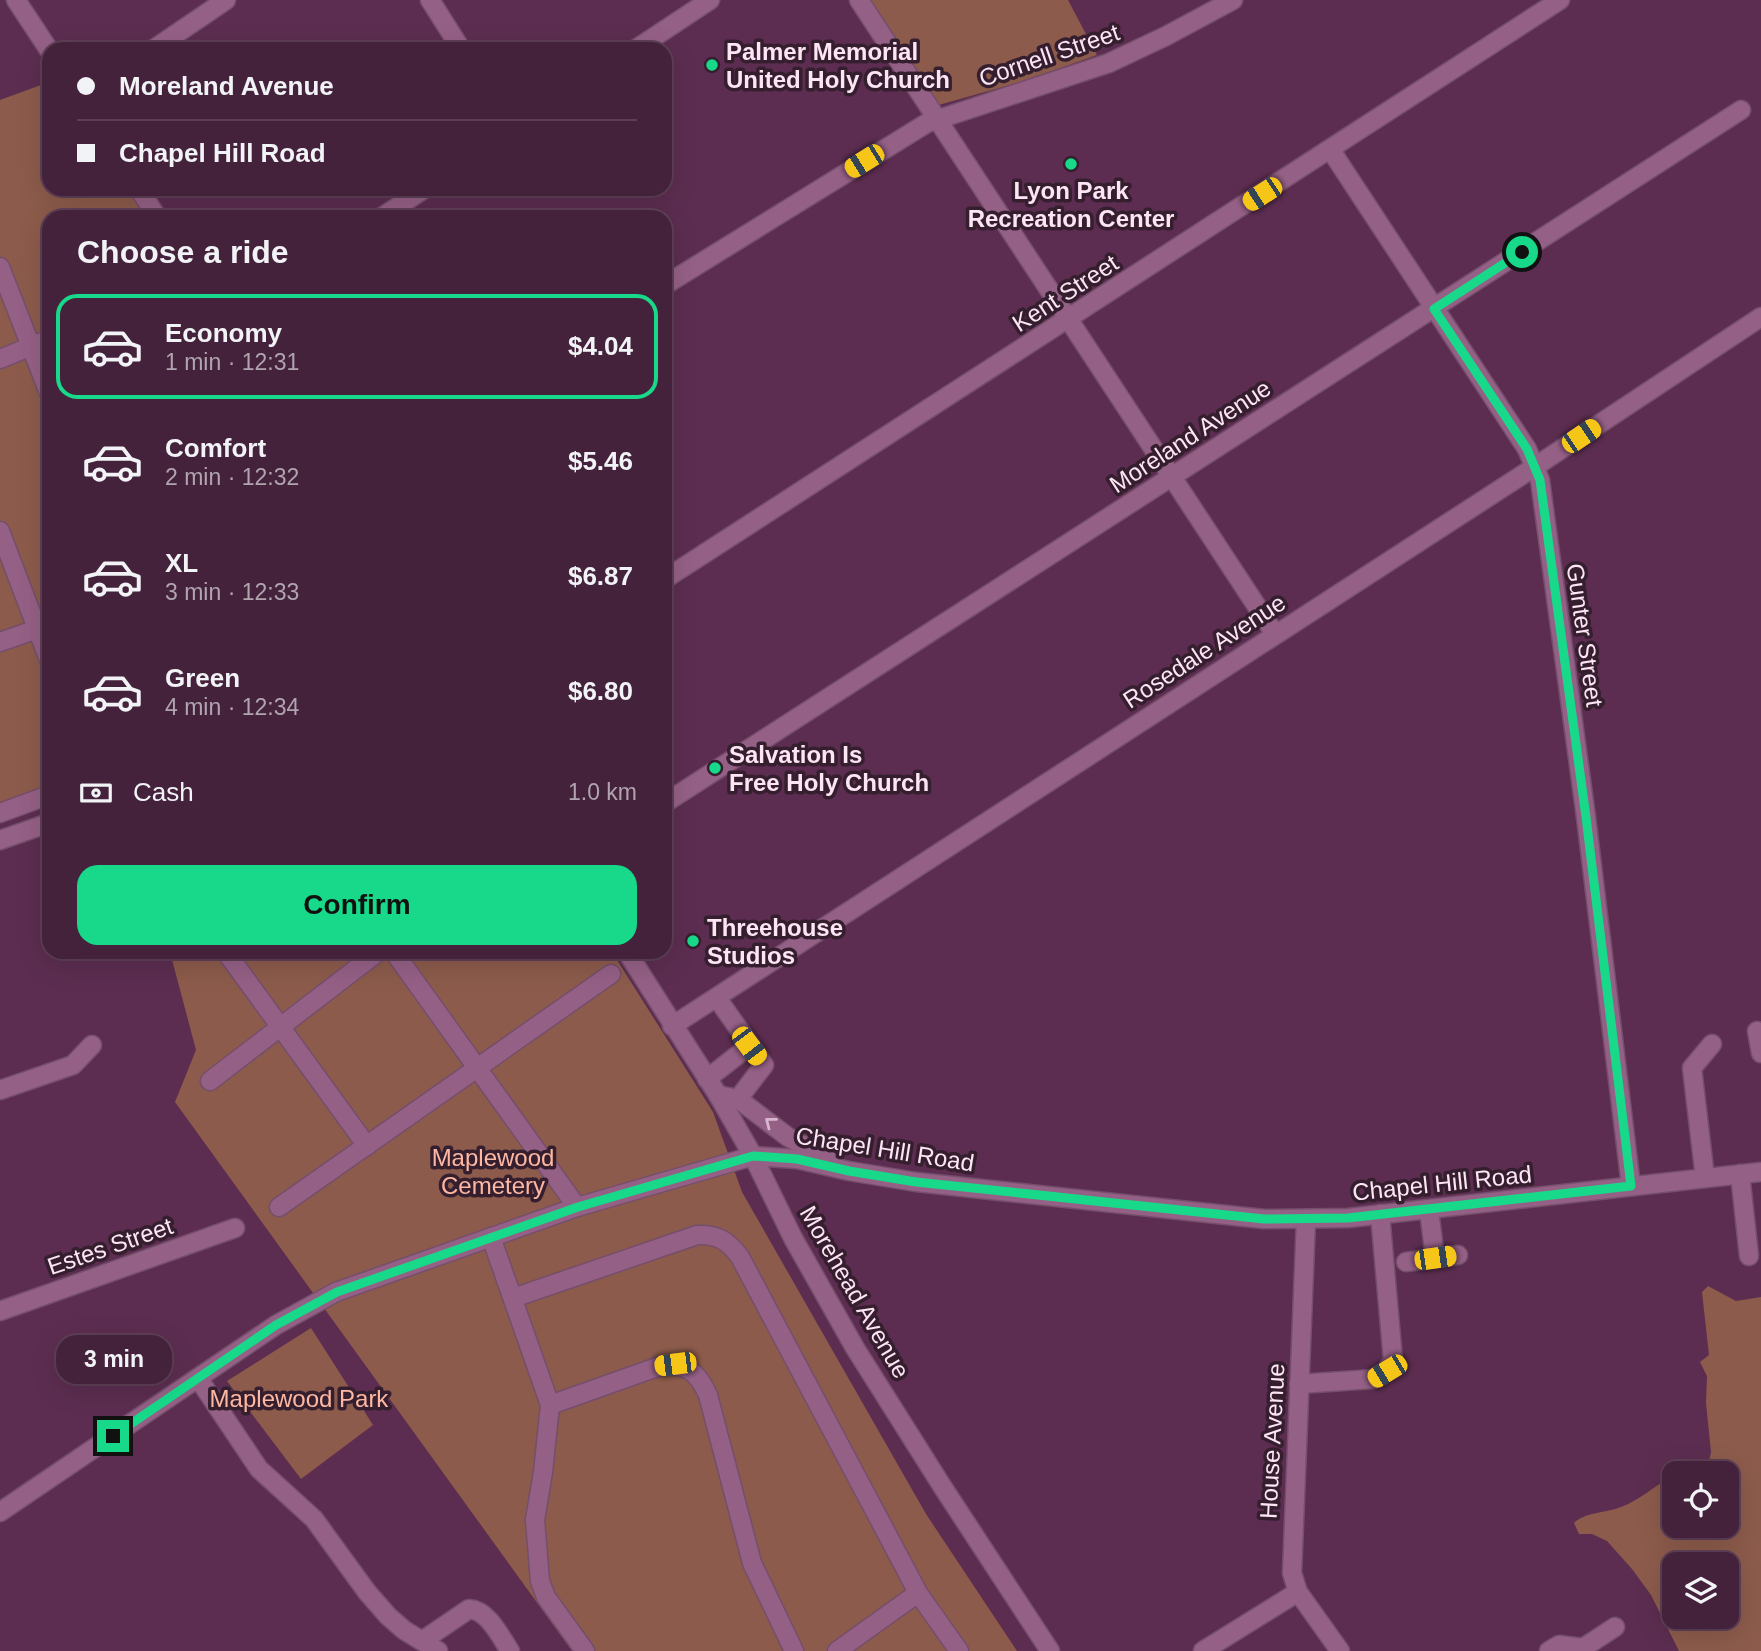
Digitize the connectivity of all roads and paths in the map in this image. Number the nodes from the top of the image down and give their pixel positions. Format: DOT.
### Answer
graph roads {
  1 [pos="16,0"];
  2 [pos="226,0"];
  3 [pos="430,0"];
  4 [pos="709,0"];
  5 [pos="859,0"];
  6 [pos="1233,0"];
  7 [pos="1560,0"];
  8 [pos="44,42"];
  9 [pos="164,42"];
  10 [pos="457,42"];
  11 [pos="646,42"];
  12 [pos="1741,110"];
  13 [pos="937,119"];
  14 [pos="1330,149"];
  15 [pos="414,196"];
  16 [pos="392,210"];
  17 [pos="0,267"];
  18 [pos="672,281"];
  19 [pos="1434,309"];
  20 [pos="1761,317"];
  21 [pos="1069,320"];
  22 [pos="42,342"];
  23 [pos="31,346"];
  24 [pos="0,359"];
  25 [pos="42,375"];
  26 [pos="1536,466"];
  27 [pos="1171,477"];
  28 [pos="0,531"];
  29 [pos="672,575"];
  30 [pos="42,623"];
  31 [pos="42,625"];
  32 [pos="1275,634"];
  33 [pos="0,642"];
  34 [pos="42,798"];
  35 [pos="672,798"];
  36 [pos="0,813"];
  37 [pos="42,825"];
  38 [pos="0,839"];
  39 [pos="231,959"];
  40 [pos="370,959"];
  41 [pos="399,959"];
  42 [pos="631,959"];
  43 [pos="611,974"];
  44 [pos="718,998"];
  45 [pos="672,1026"];
  46 [pos="280,1027"];
  47 [pos="1757,1031"];
  48 [pos="1712,1044"];
  49 [pos="92,1045"];
  50 [pos="749,1046"];
  51 [pos="1761,1053"];
  52 [pos="477,1069"];
  53 [pos="707,1079"];
  54 [pos="210,1081"];
  55 [pos="0,1090"];
  56 [pos="718,1095"];
  57 [pos="738,1099"];
  58 [pos="367,1146"];
  59 [pos="753,1156"];
  60 [pos="849,1171"];
  61 [pos="1761,1172"];
  62 [pos="1740,1174"];
  63 [pos="1705,1178"];
  64 [pos="1631,1186"];
  65 [pos="1753,1206"];
  66 [pos="279,1207"];
  67 [pos="578,1207"];
  68 [pos="1429,1210"];
  69 [pos="1380,1214"];
  70 [pos="1306,1219"];
  71 [pos="235,1228"];
  72 [pos="491,1237"];
  73 [pos="1458,1255"];
  74 [pos="1749,1256"];
  75 [pos="1435,1258"];
  76 [pos="1406,1262"];
  77 [pos="513,1298"];
  78 [pos="0,1311"];
  79 [pos="198,1378"];
  80 [pos="1299,1384"];
  81 [pos="550,1405"];
  82 [pos="0,1512"];
  83 [pos="1298,1592"];
  84 [pos="918,1593"];
  85 [pos="1615,1627"];
  86 [pos="422,1641"];
  87 [pos="438,1651"];
  88 [pos="510,1651"];
  89 [pos="585,1651"];
  90 [pos="794,1651"];
  91 [pos="837,1651"];
  92 [pos="959,1651"];
  93 [pos="1050,1651"];
  94 [pos="1203,1651"];
  95 [pos="1339,1651"];
  96 [pos="1549,1651"];
  1 -- 8 [label="street"];
  2 -- 9 [label="street"];
  3 -- 10 [label="street"];
  4 -- 11 [label="street"];
  5 -- 13 [label="street"];
  6 -- 13 [label="street, Cornell Street"];
  7 -- 14 [label="street, Kent Street"];
  12 -- 19 [label="street, Moreland Avenue"];
  13 -- 18 [label="street, Cornell Street"];
  13 -- 21 [label="street"];
  14 -- 19 [label="street, Gunter Street"];
  14 -- 21 [label="street, Kent Street"];
  15 -- 16 [label="street"];
  17 -- 23 [label="street"];
  19 -- 26 [label="street, Gunter Street"];
  19 -- 27 [label="street, Moreland Avenue"];
  20 -- 26 [label="street, Rosedale Avenue"];
  21 -- 27 [label="street"];
  21 -- 29 [label="street, Kent Street"];
  22 -- 23 [label="street"];
  23 -- 24 [label="street"];
  23 -- 25 [label="street"];
  26 -- 32 [label="street, Rosedale Avenue"];
  26 -- 64 [label="street, Gunter Street"];
  27 -- 32 [label="street"];
  27 -- 35 [label="street, Moreland Avenue"];
  28 -- 30 [label="street"];
  31 -- 33 [label="street"];
  32 -- 44 [label="street, Rosedale Avenue"];
  34 -- 36 [label="street"];
  37 -- 38 [label="street"];
  39 -- 46 [label="street"];
  40 -- 46 [label="street"];
  41 -- 52 [label="street"];
  42 -- 45 [label="street, Morehead Avenue"];
  43 -- 52 [label="street"];
  44 -- 45 [label="street, Rosedale Avenue"];
  44 -- 50 [label="street"];
  45 -- 53 [label="street, Morehead Avenue"];
  46 -- 54 [label="street"];
  46 -- 58 [label="street"];
  47 -- 51 [label="street"];
  48 -- 63 [label="street"];
  49 -- 55 [label="street"];
  50 -- 53 [label="street"];
  50 -- 57 [label="street"];
  52 -- 58 [label="street"];
  52 -- 67 [label="street"];
  53 -- 56 [label="street, Morehead Avenue"];
  56 -- 57 [label="street"];
  56 -- 59 [label="street, Morehead Avenue"];
  60 -- 57 [label="street, one-way"];
  58 -- 66 [label="street"];
  59 -- 60 [label="street, Chapel Hill Road"];
  59 -- 67 [label="street, Chapel Hill Road"];
  59 -- 93 [label="street, Morehead Avenue"];
  60 -- 70 [label="street, Chapel Hill Road"];
  61 -- 62 [label="street, Chapel Hill Road"];
  62 -- 63 [label="street, Chapel Hill Road"];
  62 -- 65 [label="street"];
  63 -- 64 [label="street, Chapel Hill Road"];
  64 -- 68 [label="street, Chapel Hill Road"];
  65 -- 74 [label="street"];
  67 -- 72 [label="street, Chapel Hill Road"];
  68 -- 69 [label="street, Chapel Hill Road"];
  68 -- 75 [label="street"];
  69 -- 70 [label="street, Chapel Hill Road"];
  69 -- 80 [label="street"];
  70 -- 80 [label="street, House Avenue"];
  71 -- 78 [label="street, Estes Street"];
  72 -- 77 [label="street"];
  72 -- 79 [label="street, Chapel Hill Road"];
  73 -- 75 [label="street"];
  75 -- 76 [label="street"];
  77 -- 81 [label="street"];
  77 -- 84 [label="street"];
  79 -- 82 [label="street, Chapel Hill Road"];
  79 -- 86 [label="street"];
  80 -- 83 [label="street, House Avenue"];
  81 -- 89 [label="street"];
  81 -- 90 [label="street"];
  83 -- 94 [label="street"];
  83 -- 95 [label="street, House Avenue"];
  84 -- 91 [label="street"];
  84 -- 92 [label="street"];
  85 -- 96 [label="street"];
  86 -- 87 [label="street"];
  86 -- 88 [label="street"];
}
